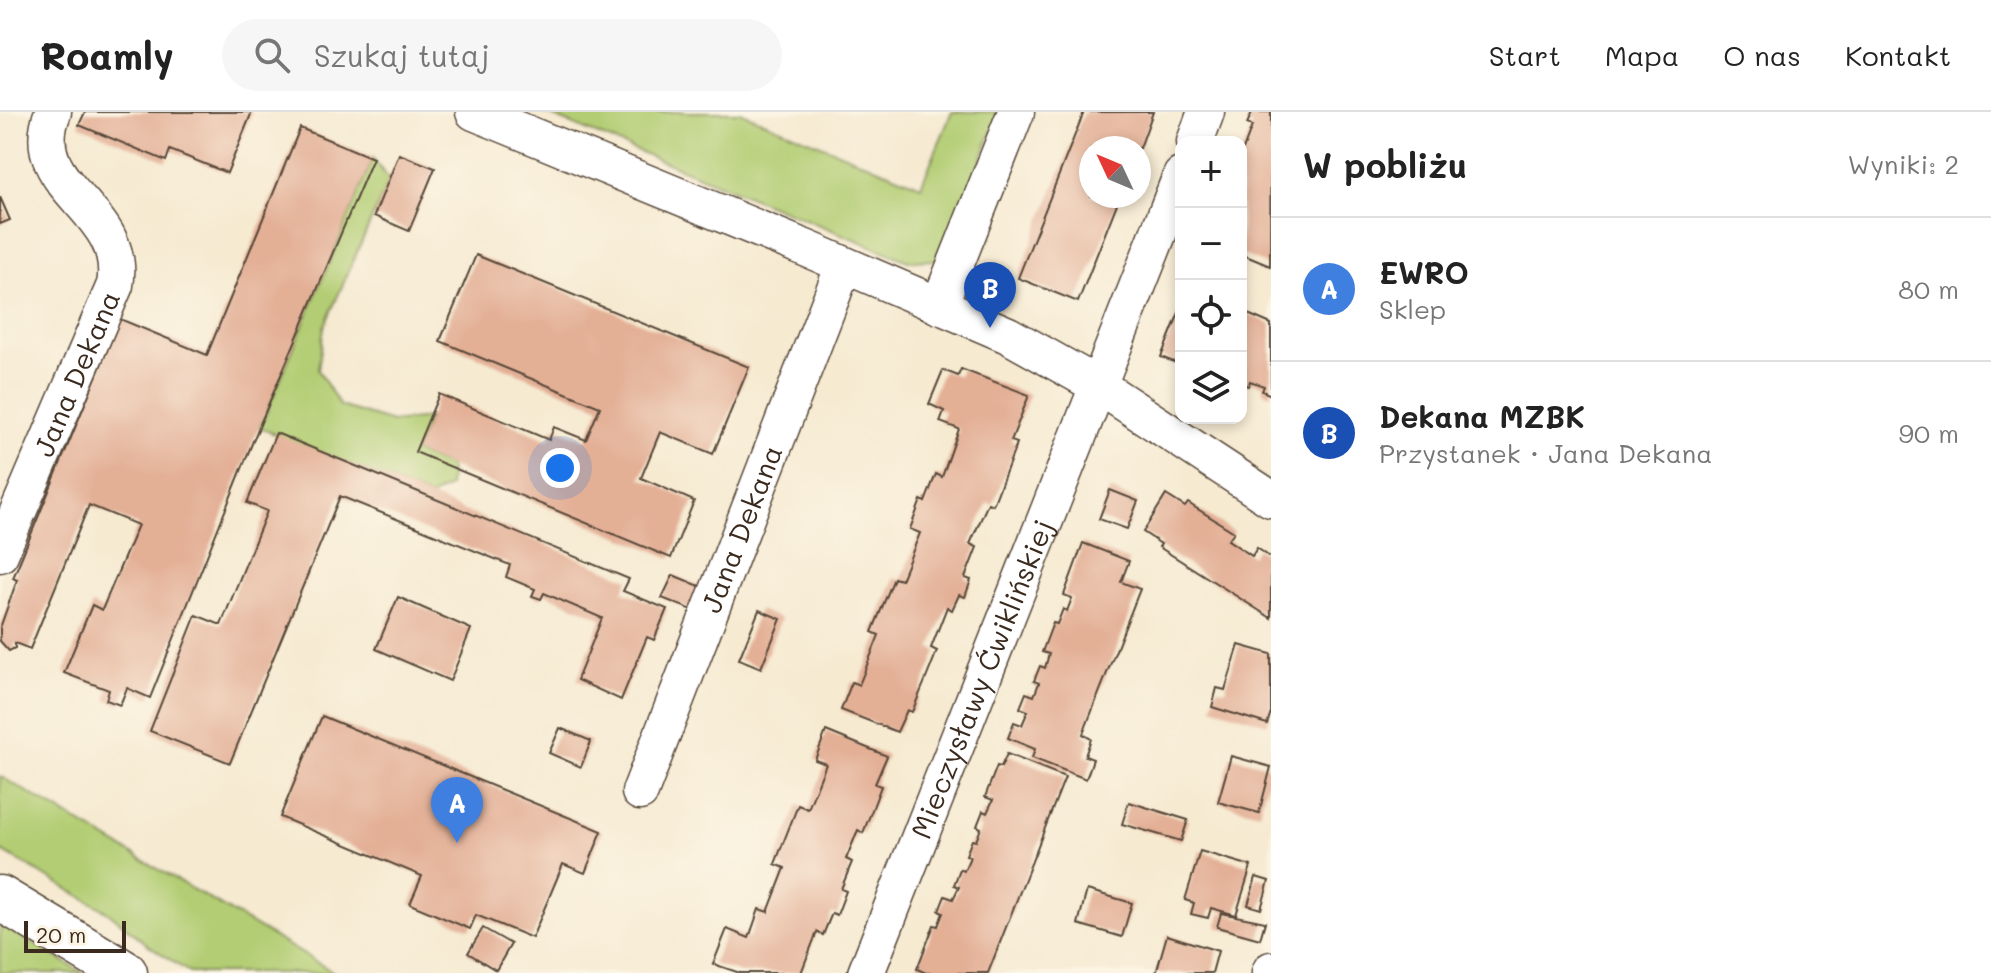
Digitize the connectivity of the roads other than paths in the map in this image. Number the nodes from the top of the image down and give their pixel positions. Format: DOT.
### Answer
graph roads {
  1 [pos="53,112"];
  2 [pos="474,112"];
  3 [pos="1016,112"];
  4 [pos="1206,112"];
  5 [pos="1197,136"];
  6 [pos="1175,191"];
  7 [pos="844,265"];
  8 [pos="939,306"];
  9 [pos="1099,386"];
  10 [pos="1271,499"];
  11 [pos="0,554"];
  12 [pos="640,792"];
  13 [pos="0,898"];
  14 [pos="125,973"];
  15 [pos="866,973"];
  1 -- 11 [label="street, Jana Dekana"];
  2 -- 7 [label="street"];
  3 -- 8 [label="street"];
  4 -- 5 [label="street"];
  6 -- 9 [label="street, Mieczysławy Ćwiklińskiej"];
  7 -- 8 [label="street"];
  7 -- 12 [label="street, Jana Dekana"];
  8 -- 9 [label="street"];
  9 -- 10 [label="street"];
  9 -- 15 [label="street, Mieczysławy Ćwiklińskiej"];
  13 -- 14 [label="main road"];
}
